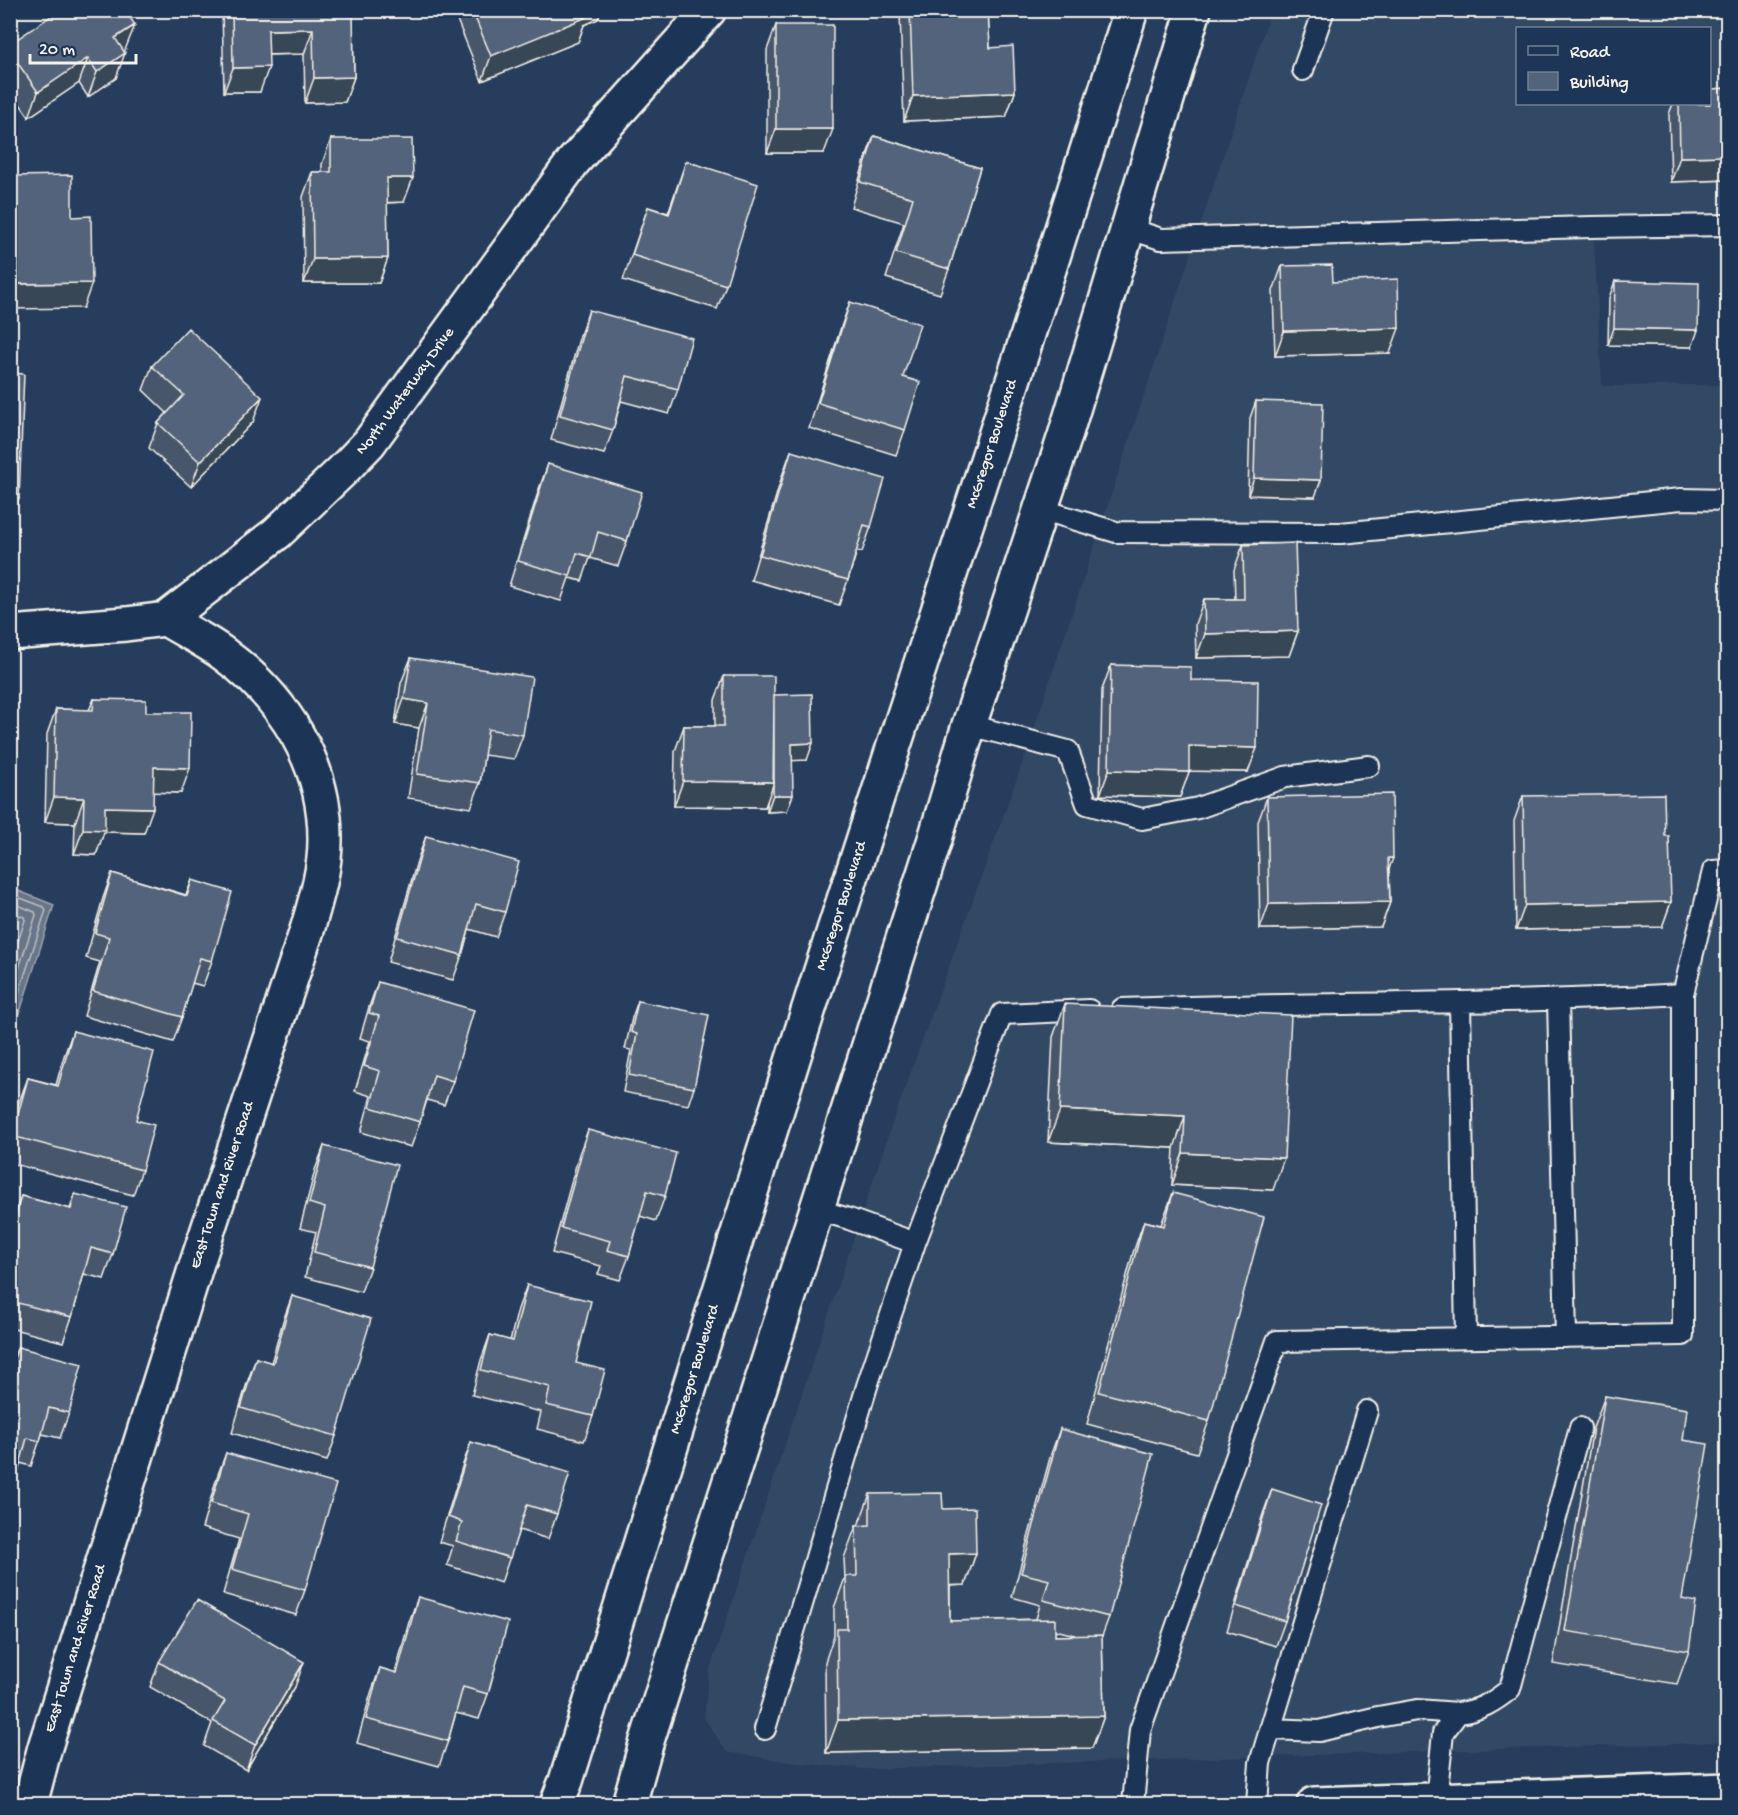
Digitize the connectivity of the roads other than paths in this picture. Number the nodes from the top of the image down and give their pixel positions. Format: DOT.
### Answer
graph roads {
  1 [pos="709,10"];
  2 [pos="1131,10"];
  3 [pos="1194,10"];
  4 [pos="1324,10"];
  5 [pos="1304,70"];
  6 [pos="1728,225"];
  7 [pos="1127,228"];
  8 [pos="1728,500"];
  9 [pos="1040,509"];
  10 [pos="166,619"];
  11 [pos="10,633"];
  12 [pos="969,724"];
  13 [pos="1369,766"];
  14 [pos="1728,870"];
  15 [pos="1683,994"];
  16 [pos="1558,999"];
  17 [pos="1460,1002"];
  18 [pos="815,1209"];
  19 [pos="915,1243"];
  20 [pos="1566,1337"];
  21 [pos="1466,1338"];
  22 [pos="1367,1411"];
  23 [pos="1580,1428"];
  24 [pos="1458,1713"];
  25 [pos="765,1729"];
  26 [pos="1270,1729"];
  27 [pos="1728,1790"];
  28 [pos="1436,1802"];
  29 [pos="30,1804"];
  30 [pos="557,1804"];
  31 [pos="629,1804"];
  32 [pos="1133,1804"];
  33 [pos="1257,1804"];
  34 [pos="1314,1804"];
  1 -- 10 [label="main road, North Waterway Drive"];
  2 -- 30 [label="main road, McGregor Boulevard"];
  3 -- 7 [label="main road"];
  4 -- 5 [label="lane"];
  6 -- 7 [label="lane"];
  7 -- 9 [label="main road"];
  8 -- 9 [label="lane"];
  9 -- 12 [label="main road"];
  10 -- 11 [label="main road"];
  10 -- 29 [label="main road, East Town and River Road"];
  12 -- 13 [label="lane"];
  12 -- 18 [label="main road"];
  14 -- 15 [label="lane"];
  15 -- 16 [label="lane"];
  15 -- 20 [label="lane"];
  16 -- 17 [label="lane"];
  16 -- 20 [label="lane"];
  17 -- 19 [label="lane"];
  17 -- 21 [label="lane"];
  18 -- 19 [label="lane"];
  18 -- 31 [label="main road"];
  19 -- 25 [label="lane"];
  20 -- 21 [label="lane"];
  21 -- 32 [label="lane"];
  22 -- 26 [label="lane"];
  23 -- 24 [label="lane"];
  24 -- 26 [label="lane"];
  24 -- 28 [label="lane"];
  26 -- 33 [label="lane"];
  27 -- 28 [label="main road"];
  28 -- 34 [label="main road"];
}
